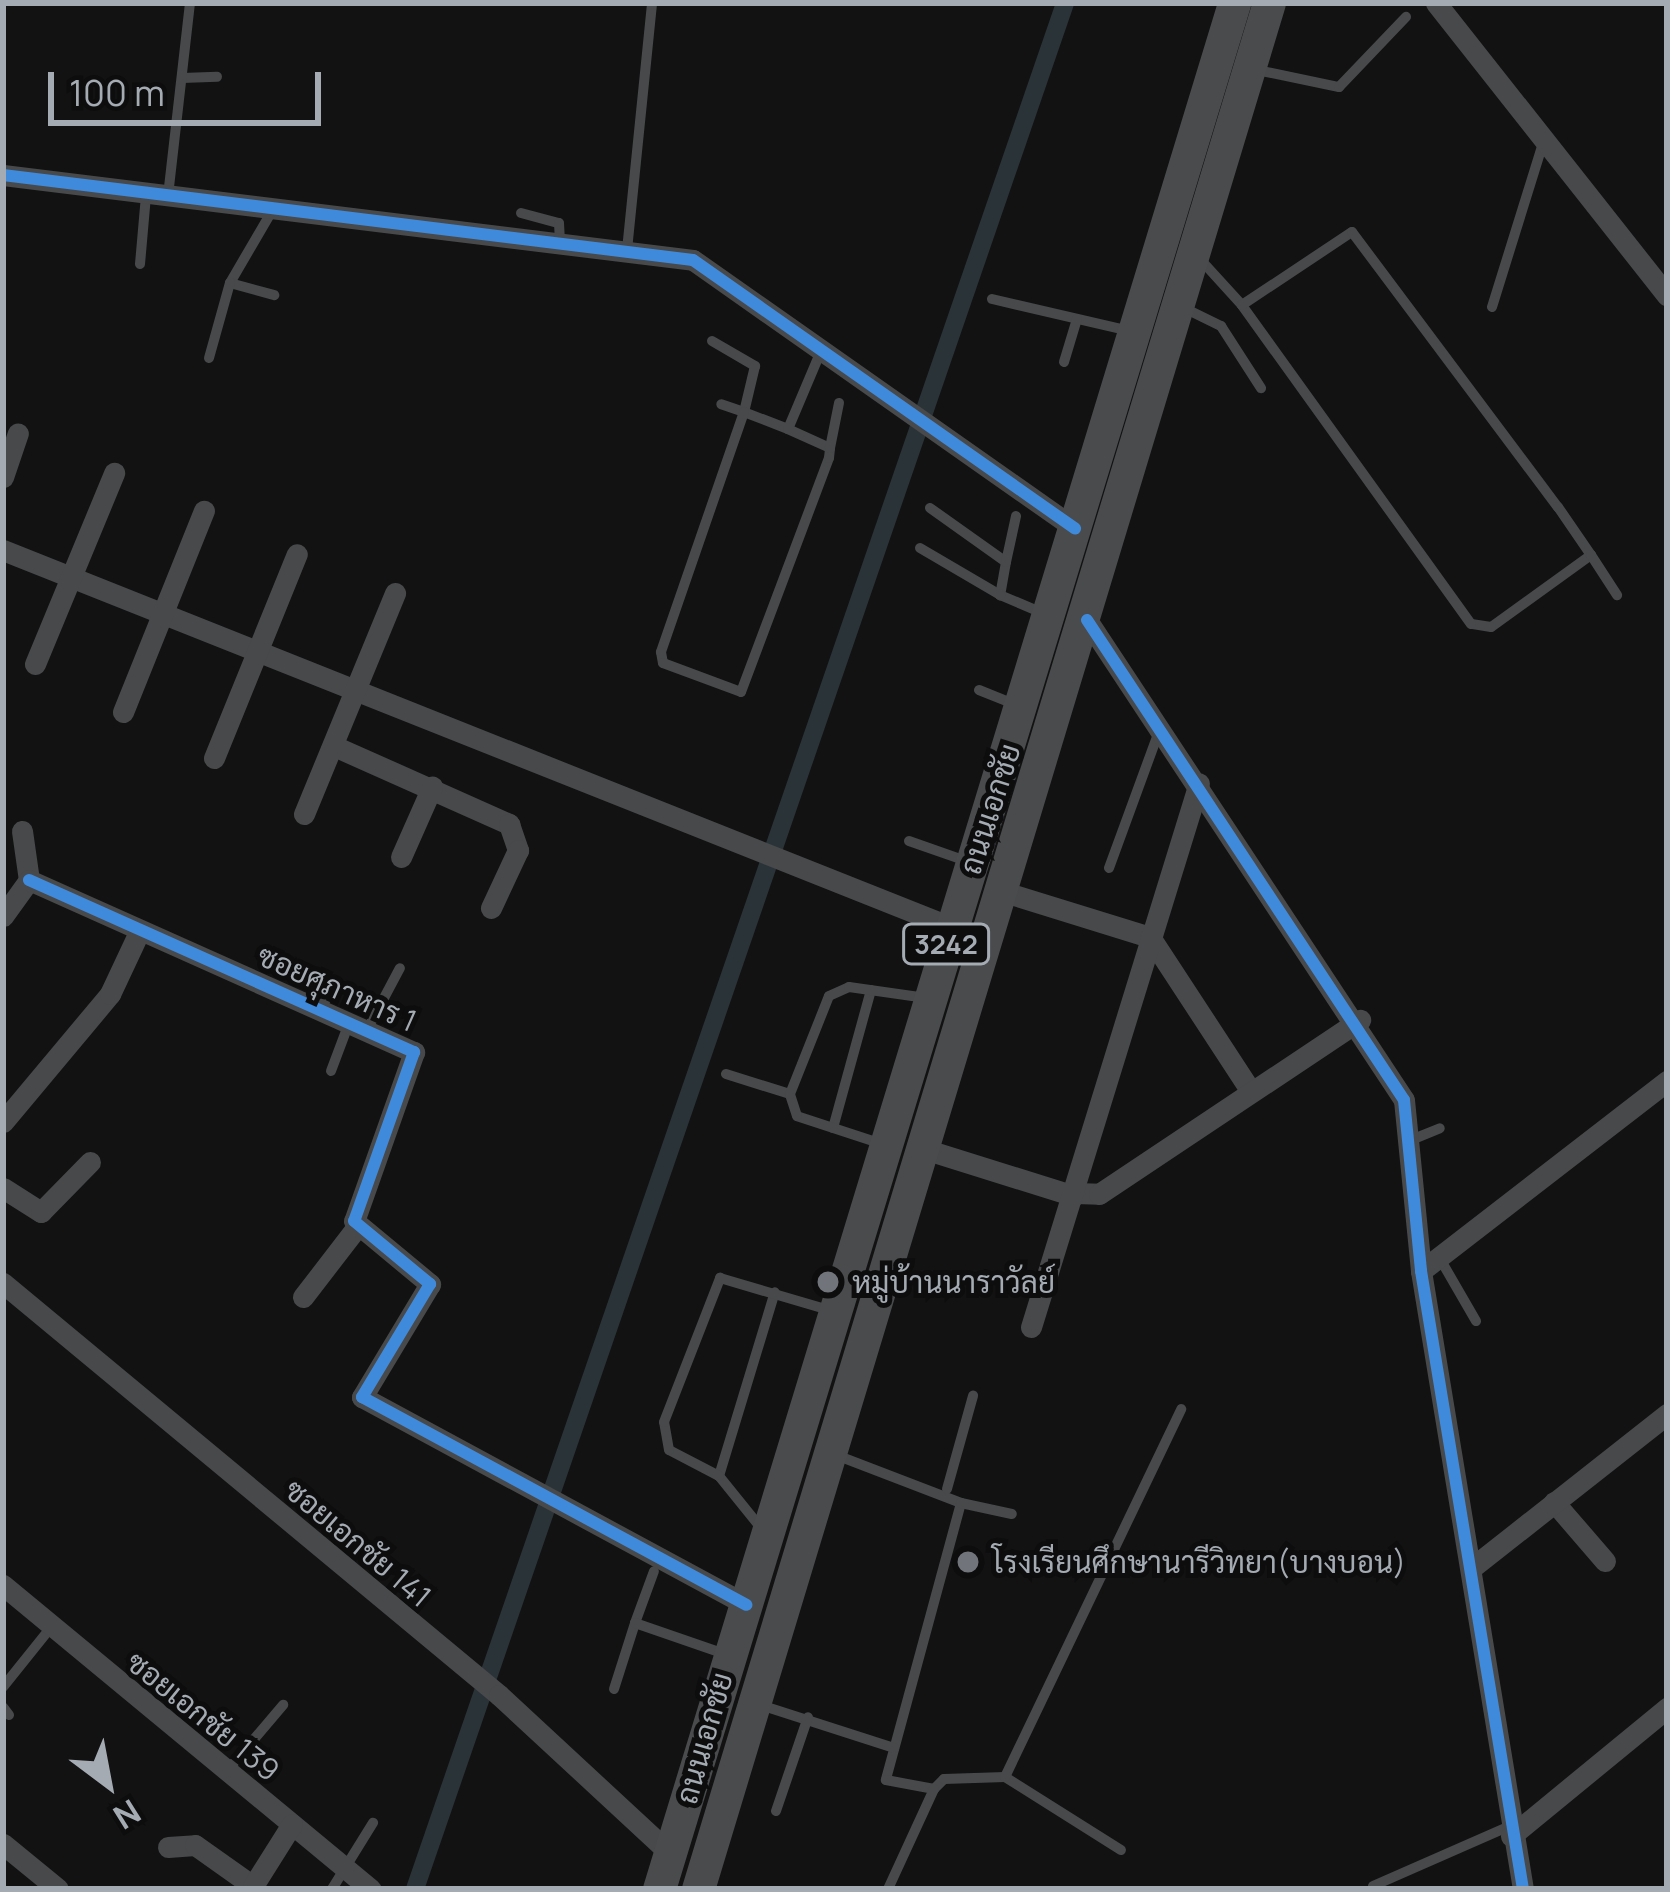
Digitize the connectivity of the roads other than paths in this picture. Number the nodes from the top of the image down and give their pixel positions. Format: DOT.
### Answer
graph roads {
  1 [pos="190,3"];
  2 [pos="652,3"];
  3 [pos="1234,3"];
  4 [pos="1268,3"];
  5 [pos="1436,3"];
  6 [pos="1406,17"];
  7 [pos="1249,68"];
  8 [pos="217,77"];
  9 [pos="182,78"];
  10 [pos="1543,143"];
  11 [pos="3,176"];
  12 [pos="157,196"];
  13 [pos="272,211"];
  14 [pos="521,213"];
  15 [pos="560,244"];
  16 [pos="627,250"];
  17 [pos="1194,252"];
  18 [pos="140,263"];
  19 [pos="230,283"];
  20 [pos="274,295"];
  21 [pos="1667,296"];
  22 [pos="992,298"];
  23 [pos="1178,304"];
  24 [pos="1242,305"];
  25 [pos="1492,307"];
  26 [pos="1077,319"];
  27 [pos="1132,332"];
  28 [pos="712,341"];
  29 [pos="822,351"];
  30 [pos="209,358"];
  31 [pos="1064,362"];
  32 [pos="1261,388"];
  33 [pos="839,403"];
  34 [pos="721,404"];
  35 [pos="744,412"];
  36 [pos="788,429"];
  37 [pos="18,433"];
  38 [pos="830,448"];
  39 [pos="114,473"];
  40 [pos="3,477"];
  41 [pos="930,508"];
  42 [pos="204,511"];
  43 [pos="1016,516"];
  44 [pos="1075,528"];
  45 [pos="920,548"];
  46 [pos="3,550"];
  47 [pos="297,554"];
  48 [pos="1591,555"];
  49 [pos="1006,562"];
  50 [pos="73,574"];
  51 [pos="395,592"];
  52 [pos="1000,595"];
  53 [pos="1617,595"];
  54 [pos="1051,605"];
  55 [pos="166,614"];
  56 [pos="1088,620"];
  57 [pos="260,650"];
  58 [pos="35,664"];
  59 [pos="353,689"];
  60 [pos="979,690"];
  61 [pos="1022,707"];
  62 [pos="123,712"];
  63 [pos="1161,728"];
  64 [pos="334,746"];
  65 [pos="214,758"];
  66 [pos="1198,783"];
  67 [pos="432,787"];
  68 [pos="304,814"];
  69 [pos="22,831"];
  70 [pos="909,842"];
  71 [pos="401,856"];
  72 [pos="972,863"];
  73 [pos="1109,868"];
  74 [pos="29,880"];
  75 [pos="1001,891"];
  76 [pos="491,908"];
  77 [pos="3,916"];
  78 [pos="951,927"];
  79 [pos="139,932"];
  80 [pos="1150,937"];
  81 [pos="400,968"];
  82 [pos="335,982"];
  83 [pos="871,990"];
  84 [pos="929,999"];
  85 [pos="320,1012"];
  86 [pos="1360,1020"];
  87 [pos="358,1027"];
  88 [pos="331,1072"];
  89 [pos="726,1074"];
  90 [pos="1667,1081"];
  91 [pos="1250,1090"];
  92 [pos="790,1094"];
  93 [pos="3,1122"];
  94 [pos="833,1128"];
  95 [pos="1441,1128"];
  96 [pos="1412,1140"];
  97 [pos="886,1146"];
  98 [pos="921,1148"];
  99 [pos="90,1162"];
  100 [pos="3,1188"];
  101 [pos="1075,1194"];
  102 [pos="357,1227"];
  103 [pos="1430,1264"];
  104 [pos="3,1282"];
  105 [pos="775,1292"];
  106 [pos="303,1298"];
  107 [pos="835,1312"];
  108 [pos="1476,1321"];
  109 [pos="1031,1327"];
  110 [pos="973,1396"];
  111 [pos="1181,1409"];
  112 [pos="1667,1414"];
  113 [pos="827,1453"];
  114 [pos="719,1476"];
  115 [pos="947,1489"];
  116 [pos="1554,1502"];
  117 [pos="961,1503"];
  118 [pos="1012,1514"];
  119 [pos="768,1537"];
  120 [pos="1604,1562"];
  121 [pos="1474,1566"];
  122 [pos="654,1571"];
  123 [pos="3,1585"];
  124 [pos="746,1605"];
  125 [pos="635,1623"];
  126 [pos="48,1631"];
  127 [pos="728,1655"];
  128 [pos="3,1687"];
  129 [pos="614,1689"];
  130 [pos="754,1703"];
  131 [pos="283,1705"];
  132 [pos="1667,1708"];
  133 [pos="808,1717"];
  134 [pos="894,1748"];
  135 [pos="225,1773"];
  136 [pos="1005,1777"];
  137 [pos="934,1789"];
  138 [pos="776,1811"];
  139 [pos="373,1823"];
  140 [pos="292,1824"];
  141 [pos="1511,1831"];
  142 [pos="3,1844"];
  143 [pos="168,1847"];
  144 [pos="1120,1850"];
  145 [pos="670,1854"];
  146 [pos="345,1869"];
  147 [pos="1373,1886"];
  148 [pos="58,1889"];
  149 [pos="332,1889"];
  150 [pos="370,1889"];
  151 [pos="659,1889"];
  152 [pos="698,1889"];
  153 [pos="888,1889"];
  154 [pos="1523,1889"];
  1 -- 9 [label="lane"];
  2 -- 16 [label="lane"];
  3 -- 27 [label="main road, ถนนเอกชัย / 3242"];
  4 -- 7 [label="main road, ถนนเอกชัย / 3242"];
  5 -- 10 [label="street"];
  6 -- 7 [label="lane"];
  7 -- 17 [label="main road, ถนนเอกชัย / 3242"];
  8 -- 9 [label="lane"];
  9 -- 12 [label="lane"];
  10 -- 21 [label="street"];
  10 -- 25 [label="lane"];
  11 -- 12 [label="street"];
  12 -- 13 [label="street"];
  12 -- 18 [label="lane"];
  13 -- 15 [label="street"];
  13 -- 19 [label="lane"];
  14 -- 15 [label="lane"];
  15 -- 16 [label="street"];
  16 -- 29 [label="street"];
  17 -- 23 [label="main road, ถนนเอกชัย / 3242"];
  17 -- 24 [label="lane"];
  19 -- 20 [label="lane"];
  19 -- 30 [label="lane"];
  22 -- 26 [label="lane"];
  23 -- 32 [label="lane"];
  23 -- 56 [label="main road, ถนนเอกชัย / 3242"];
  24 -- 48 [label="lane"];
  24 -- 48 [label="lane"];
  26 -- 27 [label="lane"];
  26 -- 31 [label="lane"];
  27 -- 44 [label="main road, ถนนเอกชัย / 3242"];
  28 -- 35 [label="lane"];
  29 -- 36 [label="lane"];
  29 -- 44 [label="street"];
  33 -- 38 [label="lane"];
  34 -- 35 [label="lane"];
  35 -- 36 [label="lane"];
  35 -- 38 [label="lane"];
  36 -- 38 [label="lane"];
  37 -- 40 [label="street"];
  39 -- 50 [label="street"];
  41 -- 49 [label="lane"];
  42 -- 55 [label="street"];
  43 -- 49 [label="lane"];
  44 -- 54 [label="main road, ถนนเอกชัย / 3242"];
  45 -- 52 [label="lane"];
  46 -- 50 [label="street"];
  47 -- 57 [label="street"];
  48 -- 53 [label="lane"];
  49 -- 52 [label="lane"];
  50 -- 55 [label="street"];
  50 -- 58 [label="street"];
  51 -- 59 [label="street"];
  52 -- 54 [label="lane"];
  54 -- 56 [label="main road"];
  54 -- 61 [label="main road, ถนนเอกชัย / 3242"];
  55 -- 57 [label="street"];
  55 -- 62 [label="street"];
  56 -- 63 [label="street"];
  56 -- 75 [label="main road, ถนนเอกชัย / 3242"];
  57 -- 59 [label="street"];
  57 -- 65 [label="street"];
  59 -- 64 [label="street"];
  59 -- 78 [label="street"];
  60 -- 61 [label="lane"];
  61 -- 72 [label="main road, ถนนเอกชัย / 3242"];
  63 -- 66 [label="street"];
  63 -- 73 [label="lane"];
  64 -- 67 [label="street"];
  64 -- 68 [label="street"];
  66 -- 80 [label="street"];
  66 -- 86 [label="street"];
  67 -- 71 [label="street"];
  67 -- 76 [label="street"];
  69 -- 74 [label="street"];
  70 -- 72 [label="lane"];
  72 -- 78 [label="main road, ถนนเอกชัย / 3242"];
  74 -- 77 [label="street"];
  74 -- 79 [label="street, ซอยศุภาหาร 1"];
  75 -- 80 [label="street"];
  75 -- 98 [label="main road, ถนนเอกชัย / 3242"];
  78 -- 84 [label="main road, ถนนเอกชัย / 3242"];
  79 -- 85 [label="street, ซอยศุภาหาร 1"];
  79 -- 93 [label="street"];
  80 -- 91 [label="street"];
  80 -- 101 [label="street"];
  81 -- 87 [label="lane"];
  82 -- 85 [label="lane"];
  83 -- 84 [label="lane"];
  83 -- 92 [label="lane"];
  83 -- 94 [label="lane"];
  84 -- 97 [label="main road, ถนนเอกชัย / 3242"];
  85 -- 87 [label="street, ซอยศุภาหาร 1"];
  86 -- 91 [label="street"];
  86 -- 96 [label="street"];
  87 -- 88 [label="lane"];
  87 -- 102 [label="street, ซอยศุภาหาร 1"];
  89 -- 92 [label="lane"];
  90 -- 103 [label="street"];
  91 -- 101 [label="street"];
  92 -- 94 [label="lane"];
  94 -- 97 [label="lane"];
  95 -- 96 [label="lane"];
  96 -- 103 [label="street"];
  97 -- 107 [label="main road, ถนนเอกชัย / 3242"];
  98 -- 101 [label="street"];
  98 -- 113 [label="main road, ถนนเอกชัย / 3242"];
  99 -- 100 [label="street"];
  101 -- 109 [label="street"];
  102 -- 106 [label="street"];
  102 -- 124 [label="street"];
  103 -- 108 [label="lane"];
  103 -- 121 [label="street"];
  104 -- 145 [label="street, ซอยเอกชัย 141"];
  105 -- 107 [label="lane"];
  105 -- 114 [label="lane"];
  105 -- 114 [label="lane"];
  107 -- 119 [label="main road, ถนนเอกชัย / 3242"];
  110 -- 115 [label="lane"];
  111 -- 136 [label="lane"];
  112 -- 116 [label="street"];
  113 -- 115 [label="lane"];
  113 -- 130 [label="main road, ถนนเอกชัย / 3242"];
  114 -- 119 [label="lane"];
  115 -- 117 [label="lane"];
  116 -- 120 [label="street"];
  116 -- 121 [label="street"];
  117 -- 118 [label="lane"];
  117 -- 134 [label="lane"];
  119 -- 124 [label="main road, ถนนเอกชัย / 3242"];
  121 -- 141 [label="street"];
  122 -- 125 [label="lane"];
  123 -- 126 [label="street, ซอยเอกชัย 139"];
  124 -- 127 [label="main road, ถนนเอกชัย / 3242"];
  125 -- 127 [label="lane"];
  125 -- 129 [label="lane"];
  126 -- 128 [label="lane"];
  126 -- 135 [label="street, ซอยเอกชัย 139"];
  127 -- 145 [label="main road, ถนนเอกชัย / 3242"];
  130 -- 133 [label="lane"];
  130 -- 152 [label="main road, ถนนเอกชัย / 3242"];
  131 -- 135 [label="lane"];
  132 -- 141 [label="street"];
  133 -- 134 [label="lane"];
  133 -- 138 [label="lane"];
  134 -- 137 [label="lane"];
  135 -- 140 [label="street, ซอยเอกชัย 139"];
  136 -- 137 [label="lane"];
  136 -- 144 [label="lane"];
  137 -- 153 [label="lane"];
  139 -- 146 [label="lane"];
  140 -- 143 [label="street"];
  140 -- 146 [label="street, ซอยเอกชัย 139"];
  141 -- 147 [label="lane"];
  141 -- 154 [label="street"];
  142 -- 148 [label="street"];
  145 -- 151 [label="main road, ถนนเอกชัย / 3242"];
  146 -- 149 [label="lane"];
  146 -- 150 [label="street, ซอยเอกชัย 139"];
}
